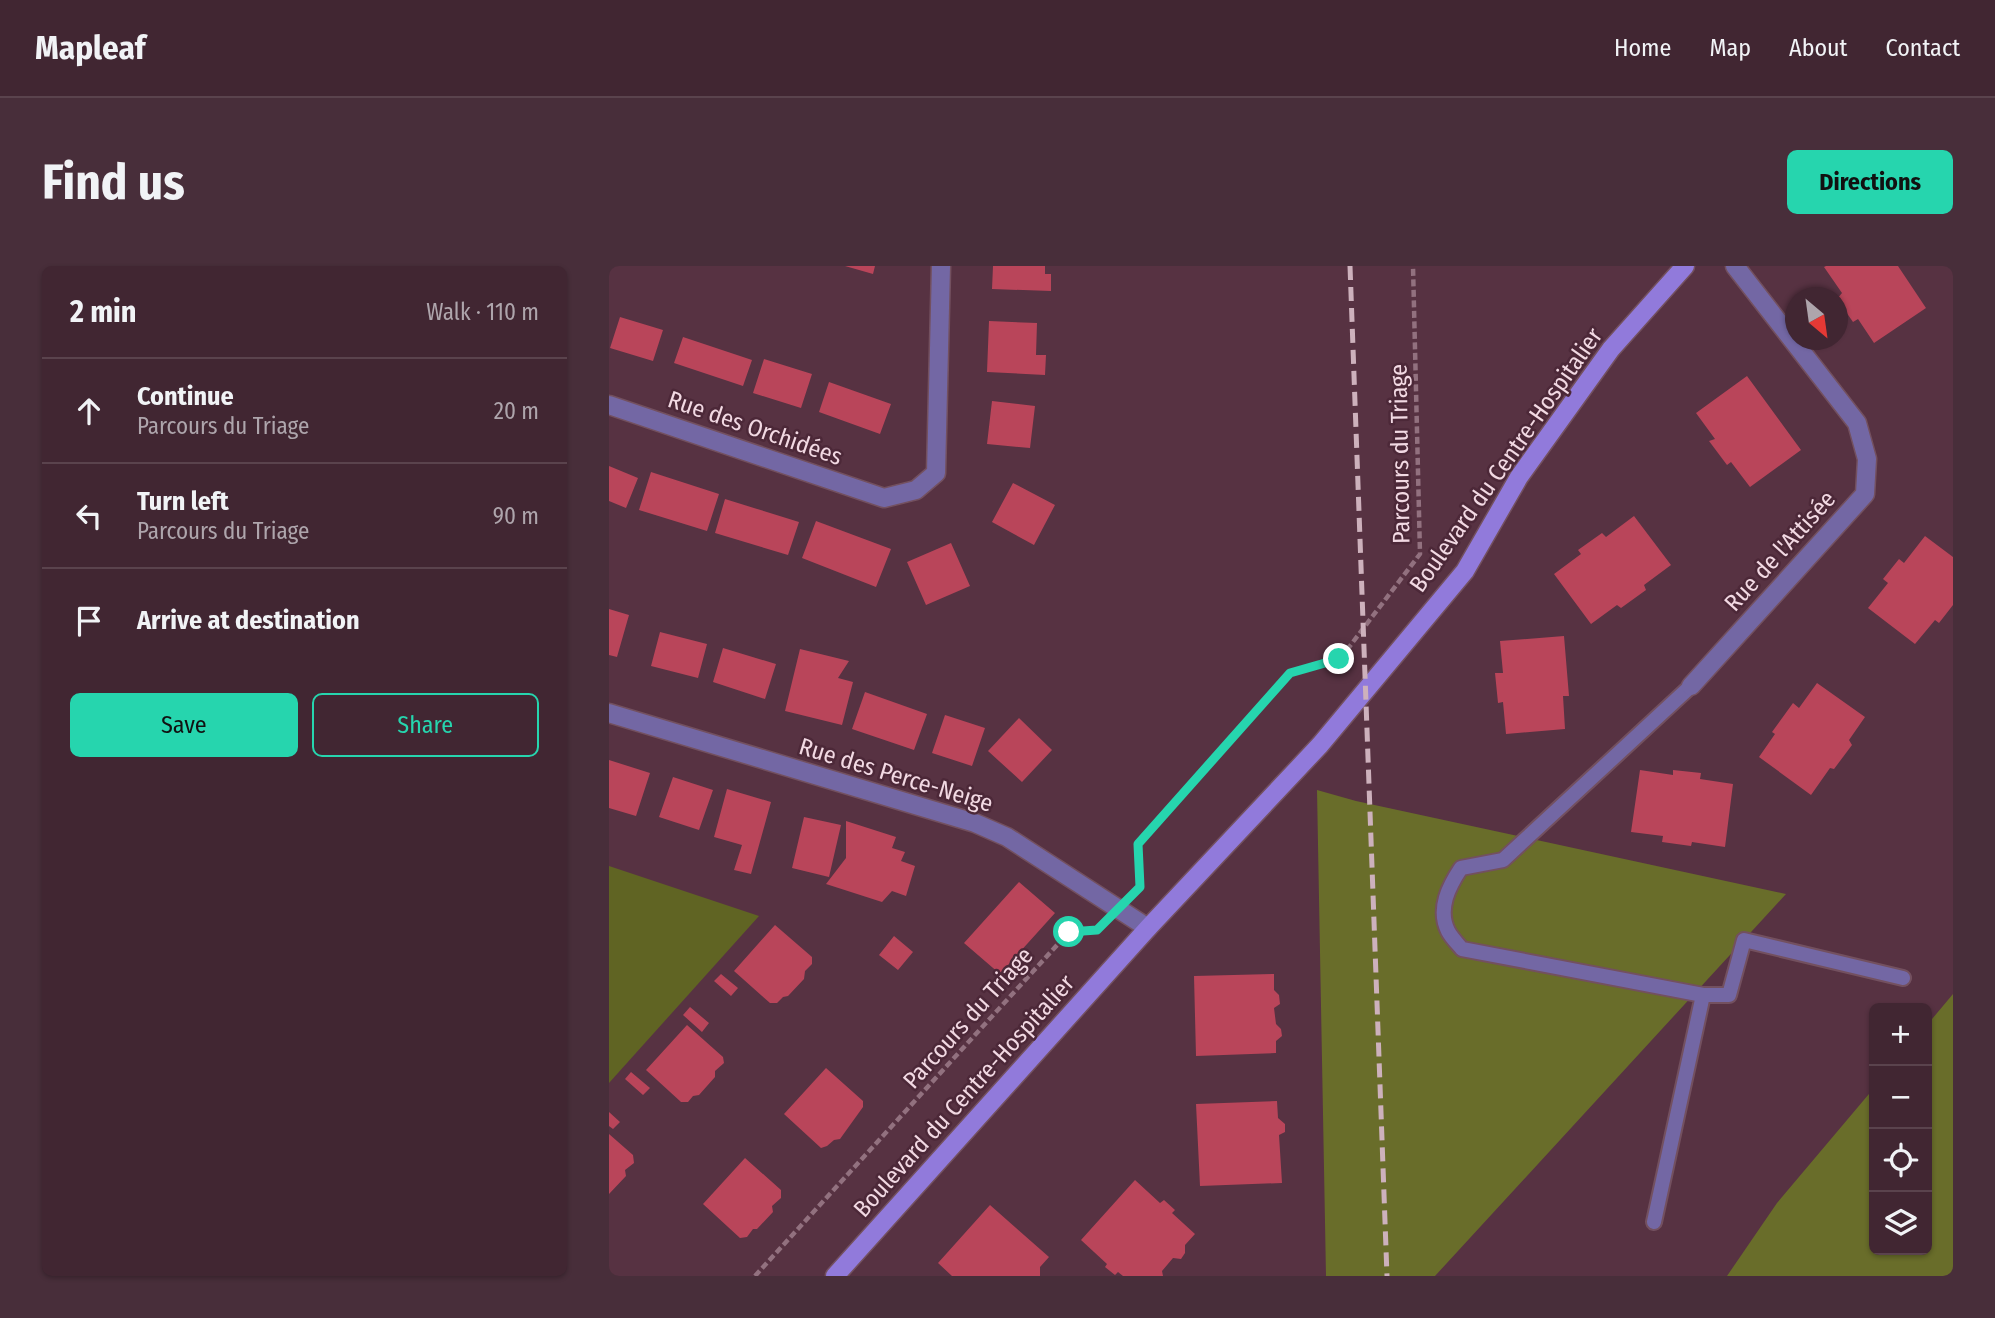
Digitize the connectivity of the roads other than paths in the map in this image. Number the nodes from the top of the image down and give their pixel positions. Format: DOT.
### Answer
graph roads {
  1 [pos="941,266"];
  2 [pos="1685,266"];
  3 [pos="1735,266"];
  4 [pos="609,405"];
  5 [pos="1691,686"];
  6 [pos="609,713"];
  7 [pos="1148,928"];
  8 [pos="1903,978"];
  9 [pos="1703,995"];
  10 [pos="1654,1222"];
  11 [pos="835,1276"];
  1 -- 4 [label="street, Rue des Orchidées"];
  2 -- 7 [label="street, Boulevard du Centre-Hospitalier"];
  3 -- 5 [label="street, Rue de l'Attisée"];
  5 -- 9 [label="lane"];
  6 -- 7 [label="street, Rue des Perce-Neige"];
  7 -- 11 [label="street, Boulevard du Centre-Hospitalier"];
  8 -- 9 [label="lane"];
  9 -- 10 [label="lane"];
}
